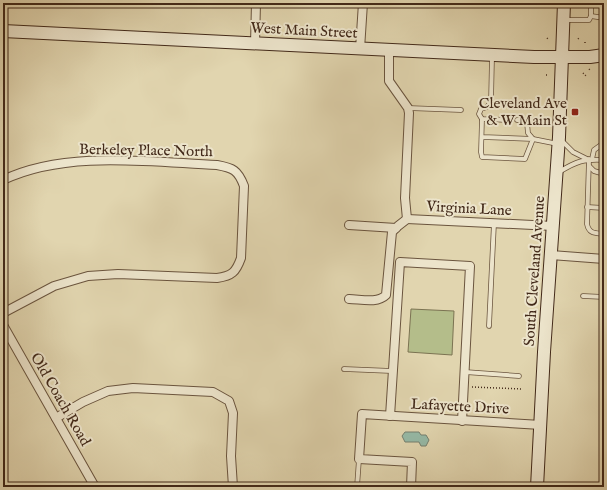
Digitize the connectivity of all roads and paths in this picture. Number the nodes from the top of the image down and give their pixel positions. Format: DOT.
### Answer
graph roads {
  1 [pos="256,3"];
  2 [pos="363,3"];
  3 [pos="564,3"];
  4 [pos="591,3"];
  5 [pos="591,16"];
  6 [pos="604,18"];
  7 [pos="563,20"];
  8 [pos="3,31"];
  9 [pos="255,44"];
  10 [pos="360,49"];
  11 [pos="389,51"];
  12 [pos="492,55"];
  13 [pos="604,55"];
  14 [pos="561,57"];
  15 [pos="589,69"];
  16 [pos="591,71"];
  17 [pos="583,73"];
  18 [pos="586,76"];
  19 [pos="408,108"];
  20 [pos="461,110"];
  21 [pos="482,118"];
  22 [pos="509,120"];
  23 [pos="517,120"];
  24 [pos="482,137"];
  25 [pos="532,139"];
  26 [pos="558,141"];
  27 [pos="604,145"];
  28 [pos="590,159"];
  29 [pos="604,160"];
  30 [pos="589,166"];
  31 [pos="556,174"];
  32 [pos="604,174"];
  33 [pos="3,180"];
  34 [pos="587,207"];
  35 [pos="604,208"];
  36 [pos="408,219"];
  37 [pos="494,223"];
  38 [pos="349,225"];
  39 [pos="553,226"];
  40 [pos="396,228"];
  41 [pos="604,234"];
  42 [pos="551,255"];
  43 [pos="604,259"];
  44 [pos="583,296"];
  45 [pos="604,297"];
  46 [pos="348,299"];
  47 [pos="3,313"];
  48 [pos="3,325"];
  49 [pos="489,326"];
  50 [pos="344,369"];
  51 [pos="393,372"];
  52 [pos="464,372"];
  53 [pos="519,376"];
  54 [pos="522,389"];
  55 [pos="472,391"];
  56 [pos="390,416"];
  57 [pos="56,418"];
  58 [pos="462,420"];
  59 [pos="541,425"];
  60 [pos="359,459"];
  61 [pos="95,487"];
  62 [pos="233,487"];
  63 [pos="357,487"];
  64 [pos="411,487"];
  65 [pos="537,487"];
  1 -- 9 [label="street"];
  2 -- 10 [label="street"];
  3 -- 7 [label="main road, South Cleveland Avenue"];
  4 -- 5 [label="lane"];
  5 -- 6 [label="lane"];
  5 -- 7 [label="lane"];
  7 -- 14 [label="main road, South Cleveland Avenue"];
  8 -- 9 [label="main road, West Main Street"];
  9 -- 10 [label="main road, West Main Street"];
  10 -- 11 [label="main road, West Main Street"];
  11 -- 12 [label="main road, West Main Street"];
  11 -- 19 [label="street"];
  12 -- 14 [label="main road, West Main Street"];
  12 -- 21 [label="lane"];
  13 -- 14 [label="main road, West Main Street"];
  14 -- 26 [label="main road, South Cleveland Avenue"];
  15 -- 16 [label="path"];
  17 -- 18 [label="path"];
  19 -- 20 [label="lane"];
  19 -- 36 [label="street"];
  21 -- 22 [label="lane"];
  21 -- 24 [label="lane"];
  23 -- 25 [label="lane"];
  24 -- 25 [label="lane"];
  24 -- 25 [label="lane"];
  25 -- 26 [label="lane"];
  26 -- 28 [label="lane"];
  26 -- 31 [label="main road, South Cleveland Avenue"];
  27 -- 28 [label="lane"];
  28 -- 29 [label="lane"];
  28 -- 30 [label="lane"];
  28 -- 31 [label="lane"];
  30 -- 32 [label="lane"];
  30 -- 34 [label="lane"];
  31 -- 39 [label="main road, South Cleveland Avenue"];
  33 -- 47 [label="street, Berkeley Place North"];
  34 -- 35 [label="lane"];
  34 -- 41 [label="lane"];
  36 -- 37 [label="street, Virginia Lane"];
  36 -- 40 [label="street"];
  37 -- 39 [label="street, Virginia Lane"];
  37 -- 49 [label="lane"];
  38 -- 40 [label="street"];
  39 -- 42 [label="main road, South Cleveland Avenue"];
  40 -- 46 [label="street"];
  42 -- 43 [label="street"];
  42 -- 59 [label="main road, South Cleveland Avenue"];
  44 -- 45 [label="lane"];
  48 -- 57 [label="street, Old Coach Road"];
  50 -- 51 [label="lane"];
  51 -- 52 [label="street"];
  51 -- 56 [label="street"];
  52 -- 53 [label="lane"];
  52 -- 58 [label="street"];
  54 -- 55 [label="path"];
  56 -- 58 [label="street, Lafayette Drive"];
  56 -- 60 [label="street, Lafayette Drive"];
  57 -- 61 [label="street, Old Coach Road"];
  57 -- 62 [label="street"];
  58 -- 59 [label="street, Lafayette Drive"];
  59 -- 65 [label="main road, South Cleveland Avenue"];
  60 -- 63 [label="lane"];
  60 -- 64 [label="street"];
}
